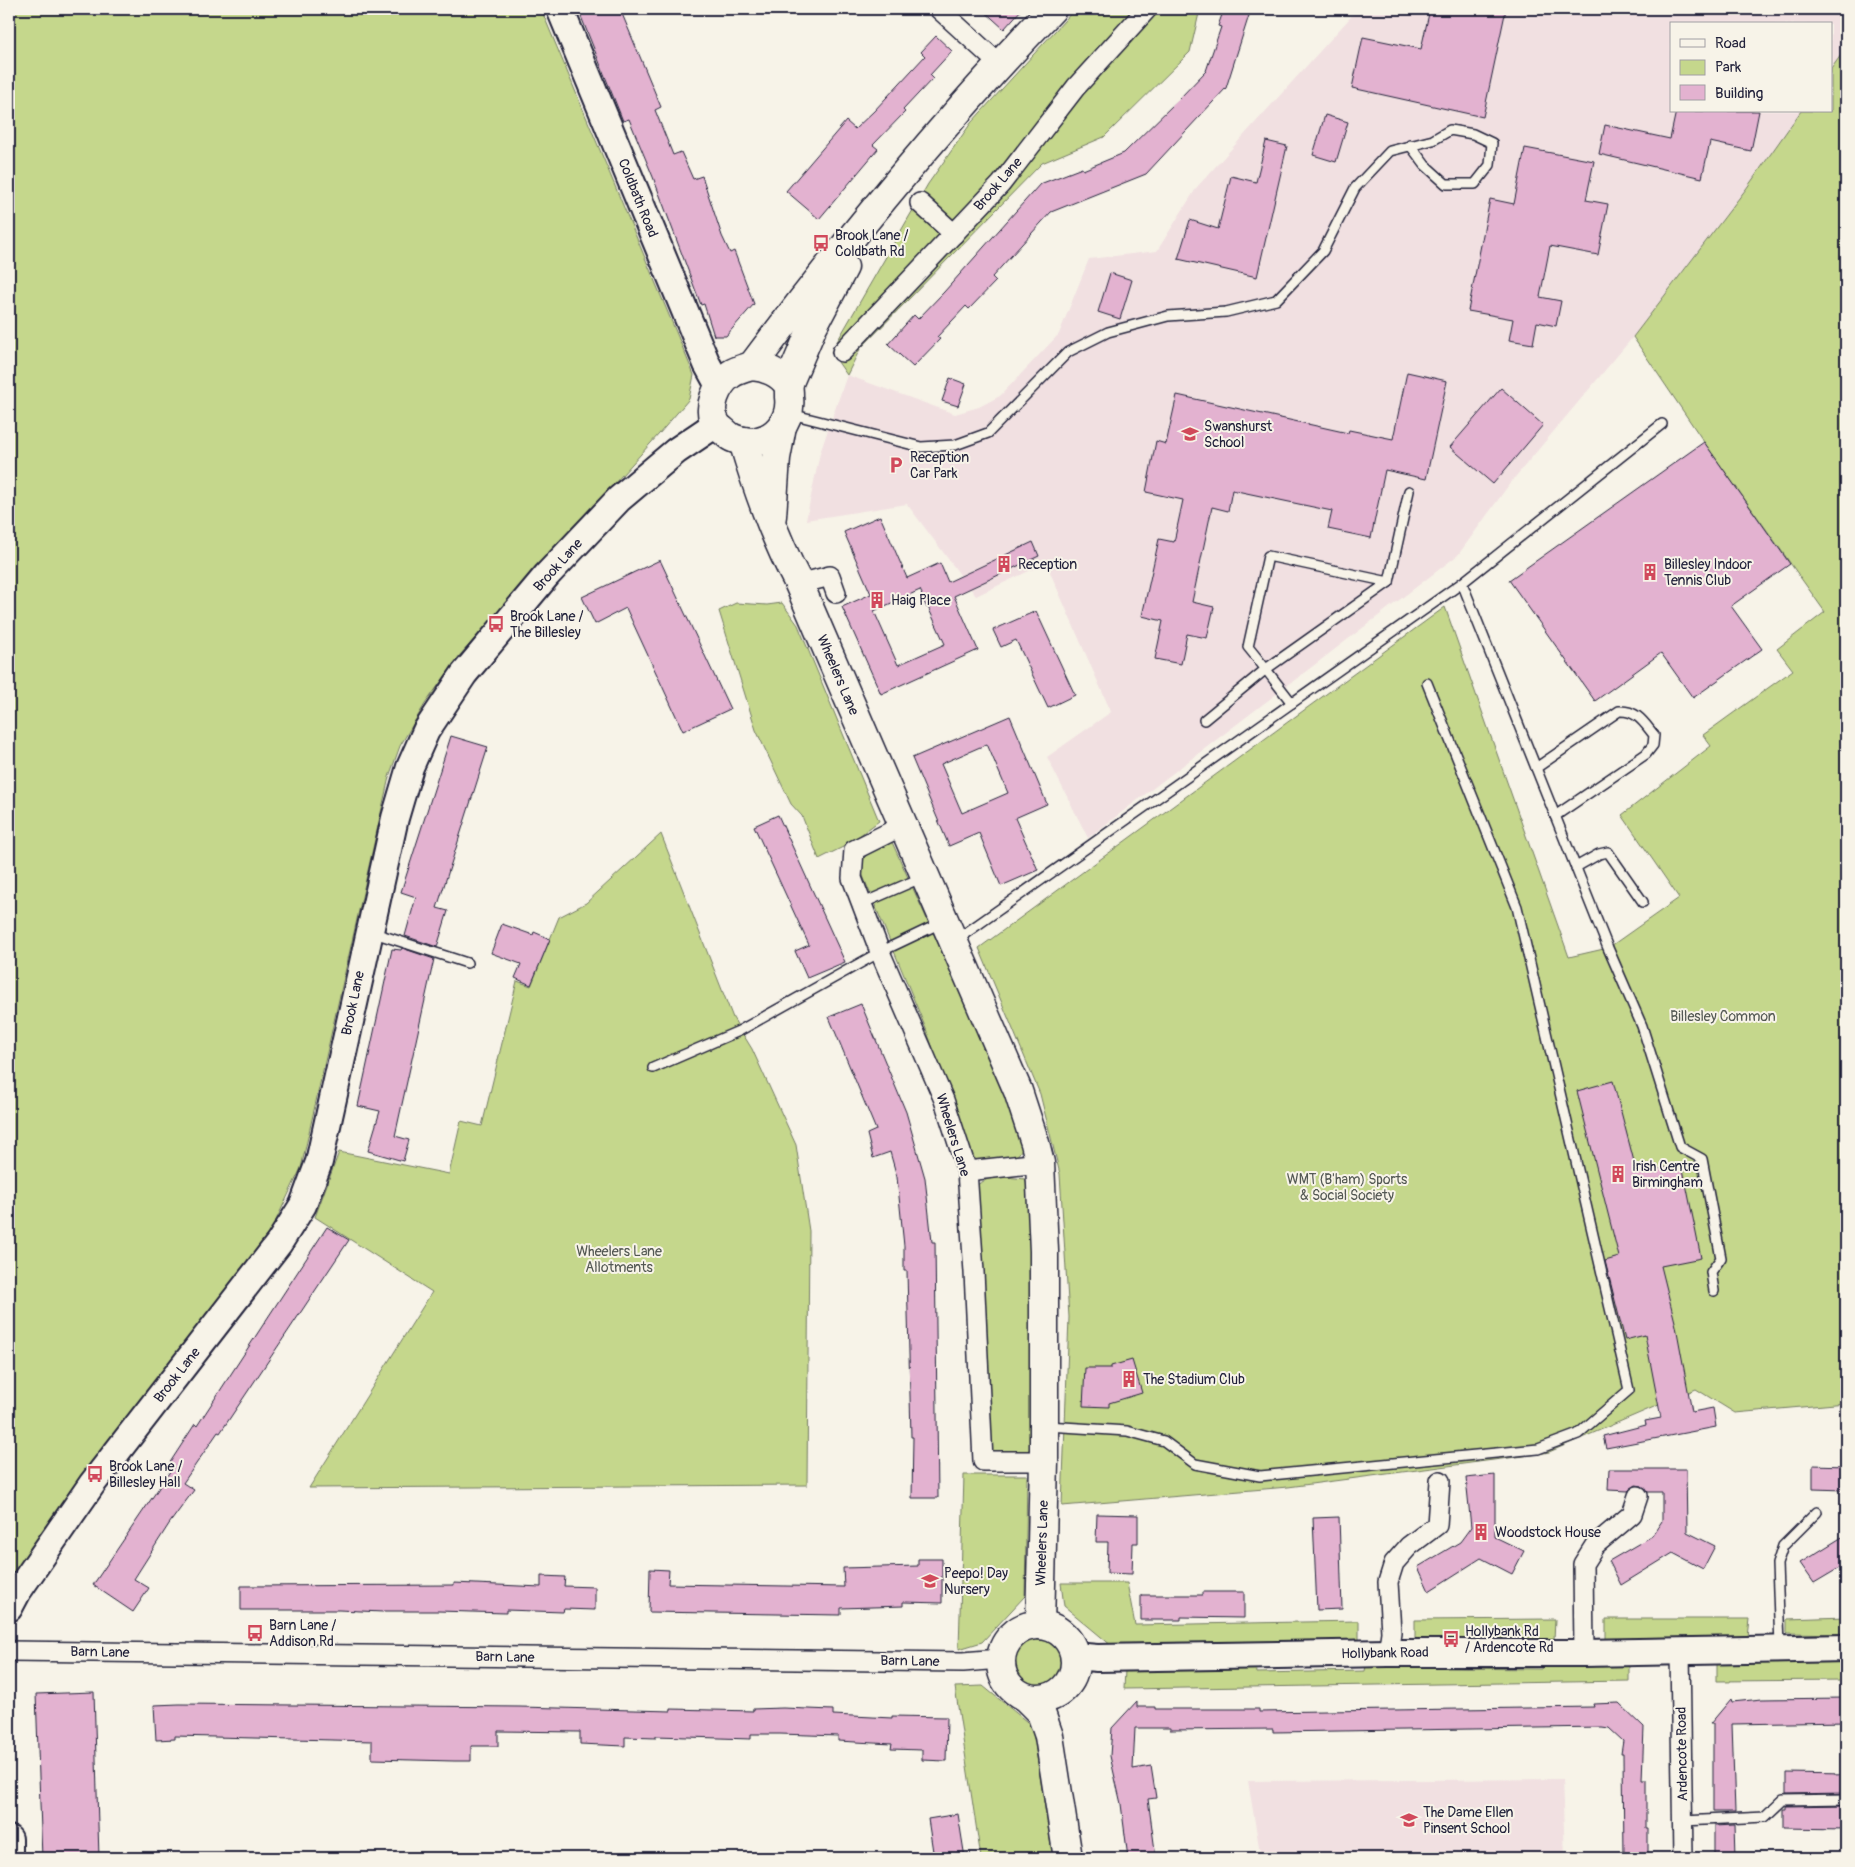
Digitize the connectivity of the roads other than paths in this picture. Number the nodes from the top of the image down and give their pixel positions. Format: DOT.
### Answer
graph roads {
  1 [pos="560,9"];
  2 [pos="940,9"];
  3 [pos="1052,9"];
  4 [pos="1147,9"];
  5 [pos="999,64"];
  6 [pos="1410,145"];
  7 [pos="920,203"];
  8 [pos="873,210"];
  9 [pos="954,234"];
  10 [pos="842,352"];
  11 [pos="752,366"];
  12 [pos="788,385"];
  13 [pos="719,386"];
  14 [pos="785,420"];
  15 [pos="716,424"];
  16 [pos="1662,424"];
  17 [pos="743,442"];
  18 [pos="1409,491"];
  19 [pos="771,525"];
  20 [pos="1389,582"];
  21 [pos="1462,582"];
  22 [pos="799,584"];
  23 [pos="836,593"];
  24 [pos="1266,669"];
  25 [pos="1427,683"];
  26 [pos="1292,703"];
  27 [pos="1204,720"];
  28 [pos="1536,768"];
  29 [pos="1555,816"];
  30 [pos="904,825"];
  31 [pos="1576,867"];
  32 [pos="926,875"];
  33 [pos="1643,902"];
  34 [pos="861,904"];
  35 [pos="369,931"];
  36 [pos="949,931"];
  37 [pos="880,952"];
  38 [pos="467,962"];
  39 [pos="654,1068"];
  40 [pos="1040,1163"];
  41 [pos="966,1171"];
  42 [pos="1714,1291"];
  43 [pos="1044,1426"];
  44 [pos="1044,1461"];
  45 [pos="1440,1481"];
  46 [pos="1638,1496"];
  47 [pos="1817,1512"];
  48 [pos="9,1608"];
  49 [pos="1040,1625"];
  50 [pos="1780,1648"];
  51 [pos="1846,1648"];
  52 [pos="1680,1650"];
  53 [pos="9,1651"];
  54 [pos="1388,1653"];
  55 [pos="1584,1653"];
  56 [pos="1074,1656"];
  57 [pos="1000,1659"];
  58 [pos="1059,1692"];
  59 [pos="1026,1698"];
  60 [pos="1048,1736"];
  61 [pos="1846,1799"];
  62 [pos="1683,1822"];
  63 [pos="9,1839"];
  64 [pos="9,1858"];
  65 [pos="1068,1858"];
  66 [pos="1683,1858"];
  1 -- 13 [label="main road, Coldbath Road"];
  2 -- 5 [label="street"];
  3 -- 5 [label="main road"];
  4 -- 9 [label="street, Brook Lane"];
  5 -- 8 [label="main road"];
  6 -- 6 [label="lane"];
  6 -- 14 [label="lane"];
  7 -- 9 [label="street"];
  8 -- 11 [label="main road"];
  8 -- 12 [label="main road"];
  9 -- 10 [label="street, Brook Lane"];
  11 -- 12 [label="main road"];
  11 -- 13 [label="main road"];
  12 -- 14 [label="main road"];
  13 -- 15 [label="main road"];
  14 -- 17 [label="main road"];
  14 -- 19 [label="main road, Wheelers Lane"];
  15 -- 17 [label="main road"];
  15 -- 35 [label="main road, Brook Lane"];
  16 -- 21 [label="lane"];
  17 -- 19 [label="main road, Wheelers Lane"];
  18 -- 20 [label="lane"];
  19 -- 22 [label="main road, Wheelers Lane"];
  20 -- 24 [label="lane"];
  20 -- 24 [label="lane"];
  21 -- 26 [label="lane"];
  21 -- 28 [label="lane"];
  22 -- 23 [label="street"];
  22 -- 30 [label="main road, Wheelers Lane"];
  24 -- 26 [label="lane"];
  24 -- 27 [label="lane"];
  25 -- 43 [label="lane"];
  26 -- 36 [label="lane"];
  28 -- 29 [label="lane"];
  28 -- 29 [label="lane"];
  29 -- 31 [label="lane"];
  30 -- 32 [label="main road, Wheelers Lane"];
  30 -- 34 [label="street, Wheelers Lane"];
  31 -- 33 [label="lane"];
  31 -- 42 [label="lane"];
  32 -- 34 [label="lane"];
  32 -- 36 [label="main road, Wheelers Lane"];
  34 -- 37 [label="street, Wheelers Lane"];
  35 -- 38 [label="lane"];
  35 -- 48 [label="main road, Brook Lane"];
  36 -- 37 [label="lane"];
  36 -- 40 [label="main road, Wheelers Lane"];
  37 -- 39 [label="lane"];
  37 -- 41 [label="street, Wheelers Lane"];
  40 -- 41 [label="street"];
  40 -- 43 [label="main road, Wheelers Lane"];
  41 -- 44 [label="street, Wheelers Lane"];
  43 -- 44 [label="main road, Wheelers Lane"];
  44 -- 49 [label="main road, Wheelers Lane"];
  45 -- 54 [label="street"];
  46 -- 55 [label="street"];
  47 -- 50 [label="lane"];
  49 -- 56 [label="main road"];
  49 -- 57 [label="main road"];
  50 -- 51 [label="main road, Hollybank Road"];
  50 -- 52 [label="main road, Hollybank Road"];
  52 -- 55 [label="main road, Hollybank Road"];
  52 -- 62 [label="street, Ardencote Road"];
  53 -- 57 [label="street, Barn Lane"];
  54 -- 55 [label="main road, Hollybank Road"];
  54 -- 56 [label="main road, Hollybank Road"];
  56 -- 58 [label="main road"];
  57 -- 59 [label="main road"];
  58 -- 59 [label="main road"];
  58 -- 60 [label="main road"];
  59 -- 60 [label="main road"];
  60 -- 65 [label="main road"];
  61 -- 62 [label="lane"];
  62 -- 66 [label="street, Ardencote Road"];
  63 -- 64 [label="main road"];
}
